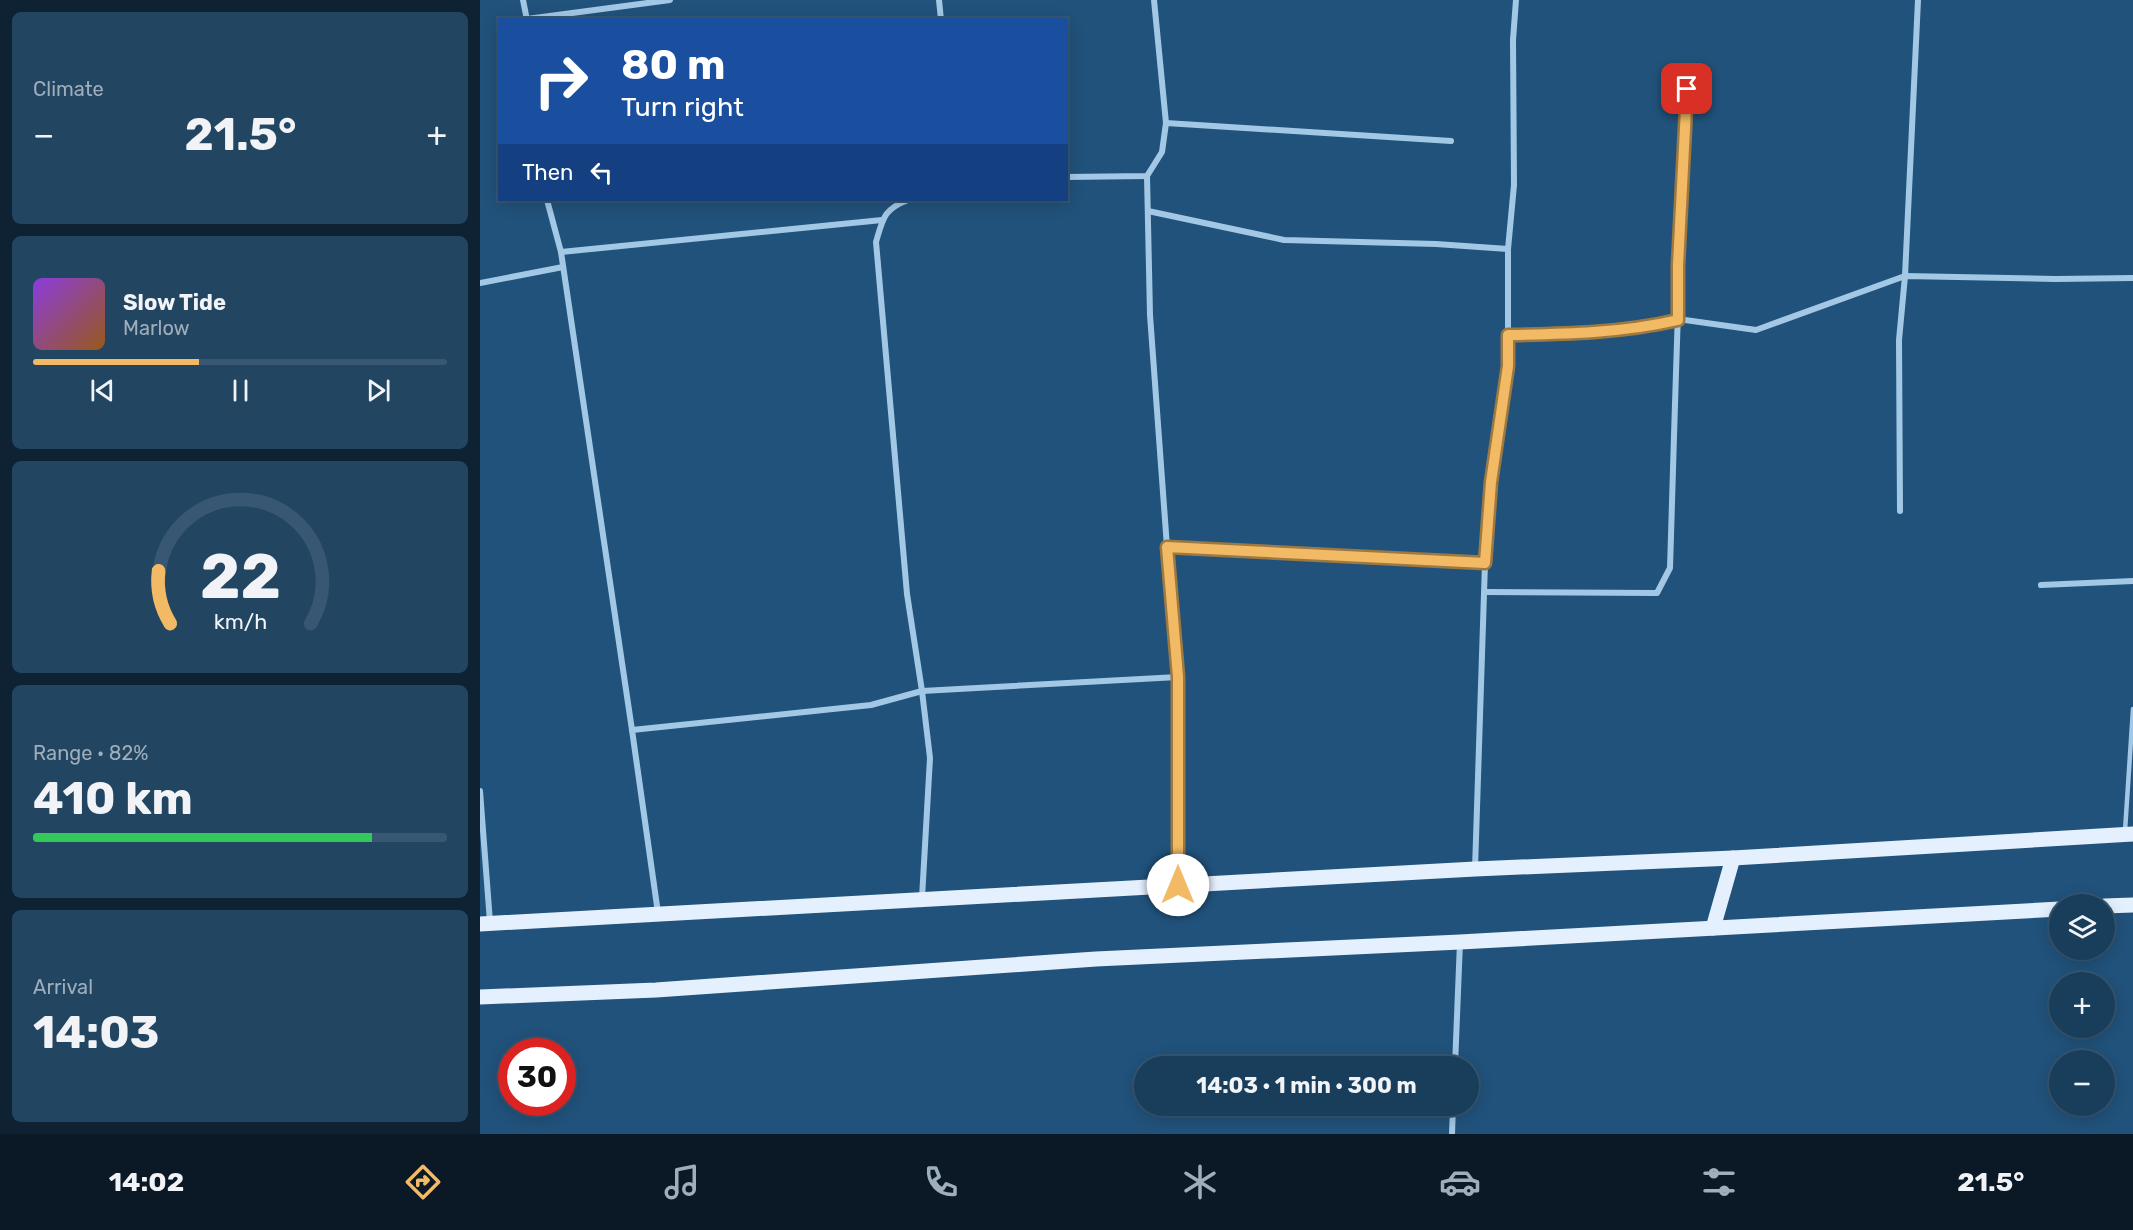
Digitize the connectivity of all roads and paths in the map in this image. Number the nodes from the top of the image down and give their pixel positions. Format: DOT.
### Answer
graph roads {
  1 [pos="524,0"];
  2 [pos="670,0"];
  3 [pos="939,0"];
  4 [pos="1154,0"];
  5 [pos="1516,0"];
  6 [pos="1918,0"];
  7 [pos="527,18"];
  8 [pos="535,18"];
  9 [pos="941,18"];
  10 [pos="1687,89"];
  11 [pos="1166,123"];
  12 [pos="1451,141"];
  13 [pos="1147,176"];
  14 [pos="1068,177"];
  15 [pos="547,201"];
  16 [pos="906,201"];
  17 [pos="1148,211"];
  18 [pos="882,220"];
  19 [pos="1508,249"];
  20 [pos="561,252"];
  21 [pos="563,267"];
  22 [pos="1905,276"];
  23 [pos="2133,278"];
  24 [pos="480,283"];
  25 [pos="1678,320"];
  26 [pos="1508,335"];
  27 [pos="1900,511"];
  28 [pos="1167,547"];
  29 [pos="1485,563"];
  30 [pos="2133,581"];
  31 [pos="2041,585"];
  32 [pos="1485,592"];
  33 [pos="1178,677"];
  34 [pos="922,691"];
  35 [pos="2133,709"];
  36 [pos="632,730"];
  37 [pos="480,791"];
  38 [pos="2129,834"];
  39 [pos="1733,858"];
  40 [pos="1475,869"];
  41 [pos="1178,885"];
  42 [pos="922,899"];
  43 [pos="2133,905"];
  44 [pos="2115,906"];
  45 [pos="2049,910"];
  46 [pos="658,913"];
  47 [pos="485,923"];
  48 [pos="1713,928"];
  49 [pos="1460,942"];
  50 [pos="480,997"];
  51 [pos="1455,1056"];
  52 [pos="1453,1116"];
  53 [pos="1452,1134"];
  1 -- 7 [label="street"];
  2 -- 8 [label="street"];
  3 -- 9 [label="street"];
  4 -- 11 [label="street"];
  5 -- 19 [label="street"];
  6 -- 22 [label="street"];
  10 -- 25 [label="street"];
  11 -- 12 [label="street"];
  11 -- 13 [label="street"];
  13 -- 14 [label="street"];
  13 -- 17 [label="street"];
  15 -- 20 [label="street"];
  16 -- 18 [label="street"];
  17 -- 19 [label="street"];
  17 -- 28 [label="street"];
  18 -- 20 [label="street"];
  18 -- 34 [label="street"];
  19 -- 26 [label="street"];
  20 -- 21 [label="street"];
  21 -- 24 [label="street"];
  21 -- 36 [label="street"];
  22 -- 23 [label="street"];
  22 -- 25 [label="street"];
  22 -- 27 [label="street"];
  25 -- 26 [label="street"];
  25 -- 32 [label="street"];
  26 -- 29 [label="street"];
  28 -- 29 [label="street"];
  28 -- 33 [label="street"];
  29 -- 32 [label="street"];
  30 -- 31 [label="street"];
  32 -- 40 [label="street"];
  33 -- 34 [label="street"];
  33 -- 41 [label="street"];
  34 -- 36 [label="street"];
  34 -- 42 [label="street"];
  35 -- 38 [label="lane"];
  36 -- 46 [label="street"];
  37 -- 47 [label="street"];
  38 -- 39 [label="main road"];
  39 -- 40 [label="main road"];
  39 -- 48 [label="main road"];
  40 -- 41 [label="main road"];
  41 -- 42 [label="main road"];
  42 -- 46 [label="main road"];
  43 -- 44 [label="main road"];
  45 -- 48 [label="main road"];
  46 -- 47 [label="main road"];
  48 -- 49 [label="main road"];
  49 -- 50 [label="main road"];
  49 -- 51 [label="street"];
  52 -- 53 [label="street"];
}
